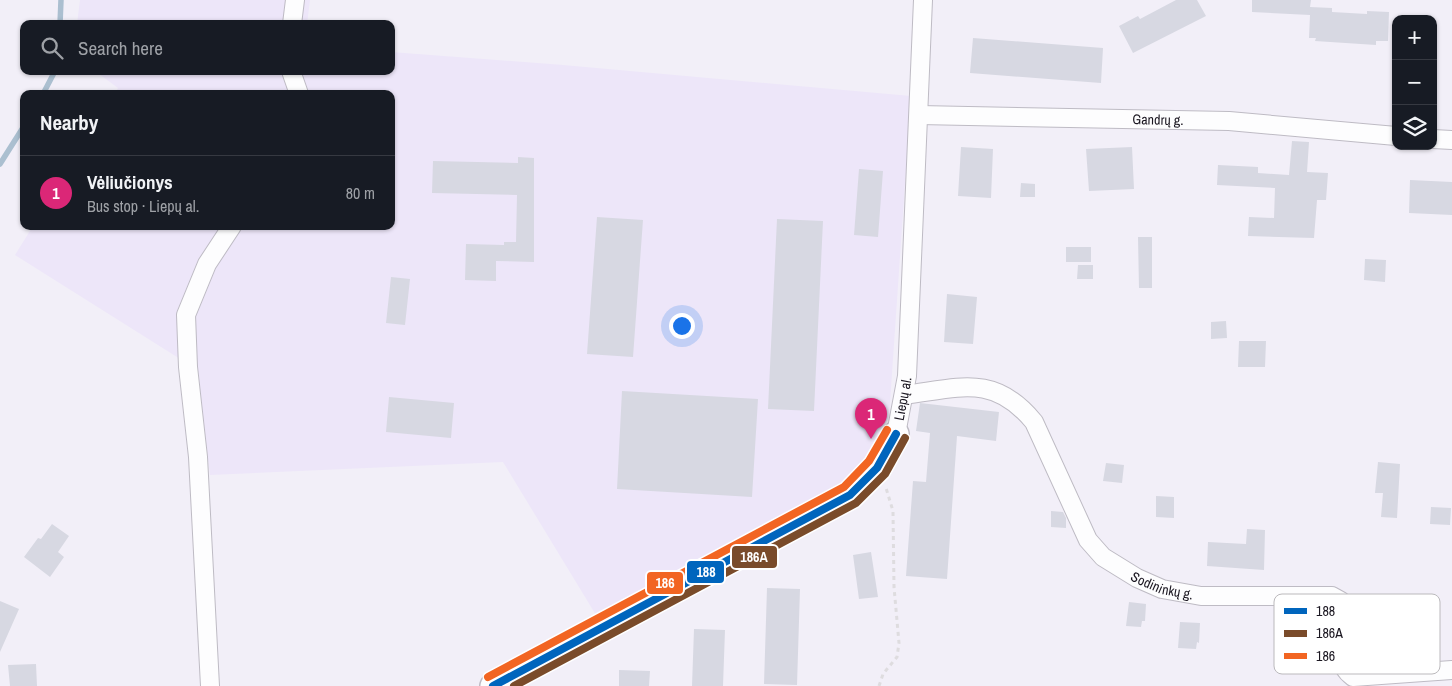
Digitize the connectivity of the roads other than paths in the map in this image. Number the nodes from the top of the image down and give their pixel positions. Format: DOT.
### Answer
graph roads {
  1 [pos="295,0"];
  2 [pos="923,0"];
  3 [pos="292,20"];
  4 [pos="293,75"];
  5 [pos="298,90"];
  6 [pos="919,115"];
  7 [pos="1392,136"];
  8 [pos="1437,139"];
  9 [pos="1452,140"];
  10 [pos="229,230"];
  11 [pos="904,395"];
  12 [pos="896,434"];
  13 [pos="1274,596"];
  14 [pos="1349,674"];
  15 [pos="1386,674"];
  16 [pos="210,686"];
  17 [pos="493,686"];
  1 -- 3 [label="street"];
  2 -- 6 [label="street, Liepų al."];
  4 -- 5 [label="street"];
  6 -- 7 [label="street, Gandrų g."];
  6 -- 11 [label="street, Liepų al."];
  8 -- 9 [label="street"];
  10 -- 16 [label="street"];
  11 -- 12 [label="street, Liepų al."];
  11 -- 13 [label="street, Sodininkų g."];
  12 -- 17 [label="main road, Liepų al."];
  14 -- 15 [label="street, Sodininkų g."];
}
